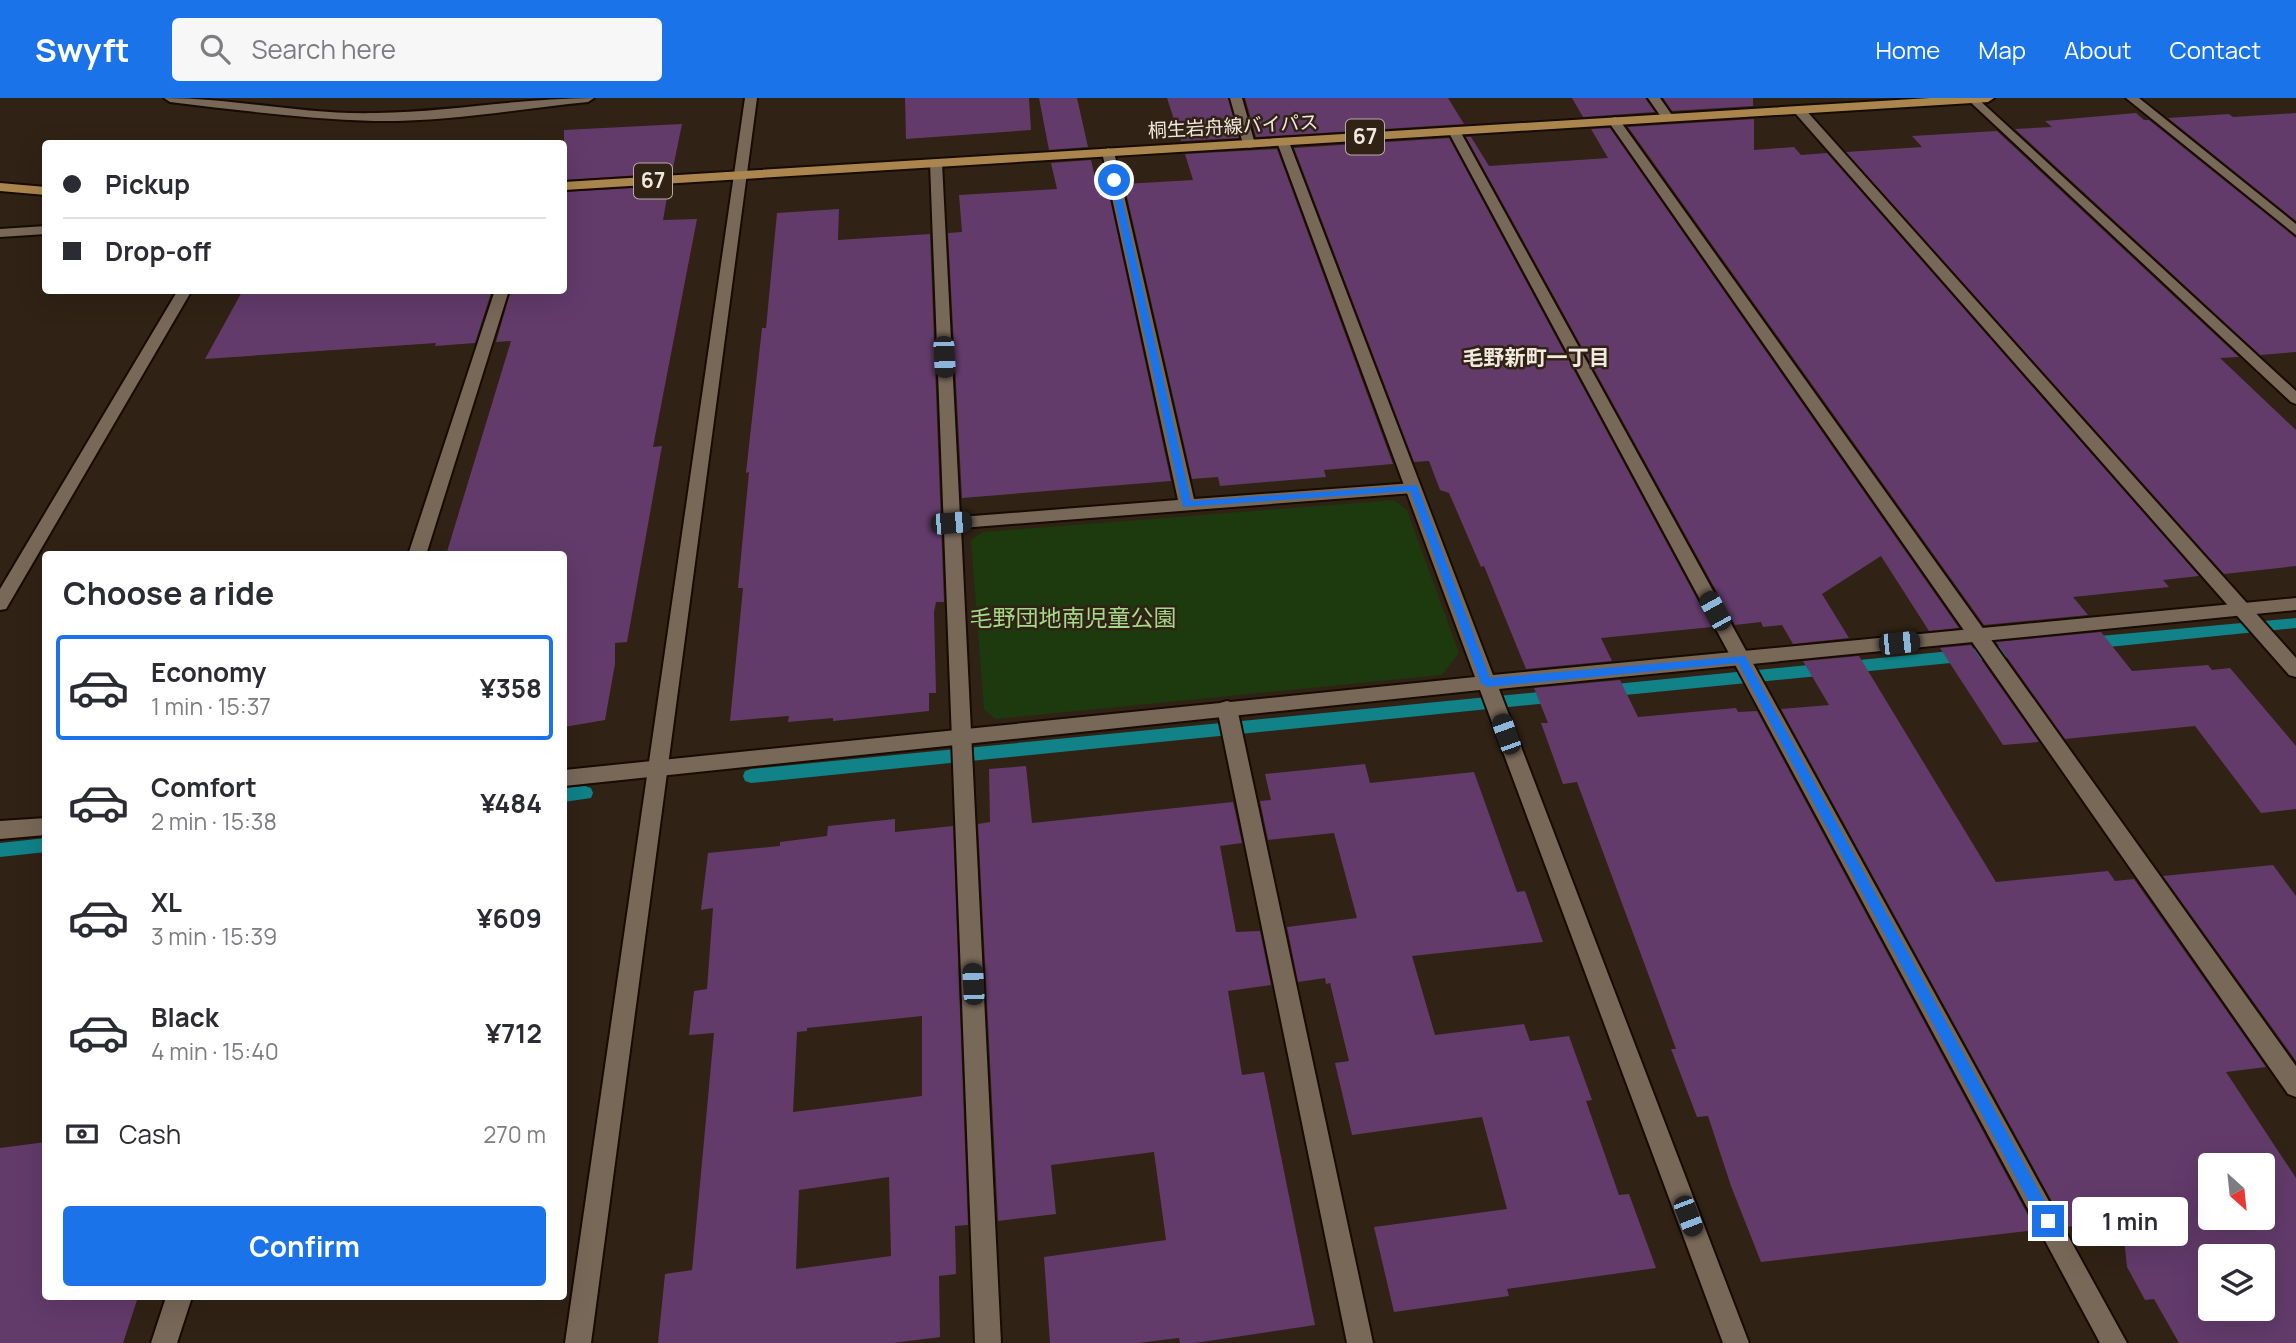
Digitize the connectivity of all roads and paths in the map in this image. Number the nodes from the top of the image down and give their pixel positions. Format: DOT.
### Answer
graph roads {
  1 [pos="170,98"];
  2 [pos="587,98"];
  3 [pos="751,98"];
  4 [pos="1236,98"];
  5 [pos="1654,98"];
  6 [pos="1988,98"];
  7 [pos="2132,98"];
  8 [pos="1971,99"];
  9 [pos="1799,110"];
  10 [pos="1668,118"];
  11 [pos="1614,121"];
  12 [pos="1454,131"];
  13 [pos="1283,142"];
  14 [pos="1249,144"];
  15 [pos="1108,152"];
  16 [pos="936,163"];
  17 [pos="742,176"];
  18 [pos="567,186"];
  19 [pos="0,187"];
  20 [pos="42,191"];
  21 [pos="42,230"];
  22 [pos="2296,231"];
  23 [pos="0,233"];
  24 [pos="183,294"];
  25 [pos="501,294"];
  26 [pos="2296,399"];
  27 [pos="1413,488"];
  28 [pos="1187,504"];
  29 [pos="951,523"];
  30 [pos="418,551"];
  31 [pos="0,604"];
  32 [pos="2296,604"];
  33 [pos="2242,610"];
  34 [pos="1977,635"];
  35 [pos="1741,659"];
  36 [pos="2296,670"];
  37 [pos="1487,683"];
  38 [pos="1227,708"];
  39 [pos="963,735"];
  40 [pos="656,770"];
  41 [pos="567,778"];
  42 [pos="42,826"];
  43 [pos="0,830"];
  44 [pos="2296,1086"];
  45 [pos="178,1300"];
  46 [pos="164,1343"];
  47 [pos="578,1343"];
  48 [pos="988,1343"];
  49 [pos="1360,1343"];
  50 [pos="1736,1343"];
  51 [pos="2114,1343"];
  1 -- 2 [label="street"];
  3 -- 17 [label="street"];
  4 -- 14 [label="street"];
  5 -- 10 [label="street"];
  6 -- 8 [label="main road, 桐生岩舟線バイパス / 67"];
  7 -- 22 [label="street"];
  8 -- 9 [label="main road, 桐生岩舟線バイパス / 67"];
  8 -- 26 [label="street"];
  9 -- 10 [label="main road, 桐生岩舟線バイパス / 67"];
  9 -- 33 [label="street"];
  10 -- 11 [label="main road, 桐生岩舟線バイパス / 67"];
  11 -- 12 [label="main road, 桐生岩舟線バイパス / 67"];
  11 -- 34 [label="street"];
  12 -- 13 [label="main road, 桐生岩舟線バイパス / 67"];
  12 -- 35 [label="street"];
  13 -- 14 [label="main road, 桐生岩舟線バイパス / 67"];
  13 -- 27 [label="street"];
  14 -- 15 [label="main road, 桐生岩舟線バイパス / 67"];
  15 -- 16 [label="main road, 桐生岩舟線バイパス / 67"];
  15 -- 28 [label="street"];
  16 -- 17 [label="main road, 桐生岩舟線バイパス / 67"];
  16 -- 29 [label="street"];
  17 -- 18 [label="main road, 桐生岩舟線バイパス / 67"];
  17 -- 40 [label="street"];
  19 -- 20 [label="main road"];
  21 -- 23 [label="street"];
  24 -- 31 [label="street"];
  25 -- 30 [label="street"];
  27 -- 28 [label="street"];
  27 -- 37 [label="street"];
  28 -- 29 [label="street"];
  29 -- 39 [label="street"];
  32 -- 33 [label="street"];
  33 -- 34 [label="street"];
  33 -- 36 [label="street"];
  34 -- 35 [label="street"];
  34 -- 44 [label="street"];
  35 -- 37 [label="street"];
  35 -- 51 [label="street"];
  37 -- 38 [label="street"];
  37 -- 50 [label="street"];
  38 -- 39 [label="street"];
  38 -- 49 [label="street"];
  39 -- 40 [label="street"];
  39 -- 48 [label="street"];
  40 -- 41 [label="street"];
  40 -- 47 [label="street"];
  42 -- 43 [label="street"];
  45 -- 46 [label="street"];
}
